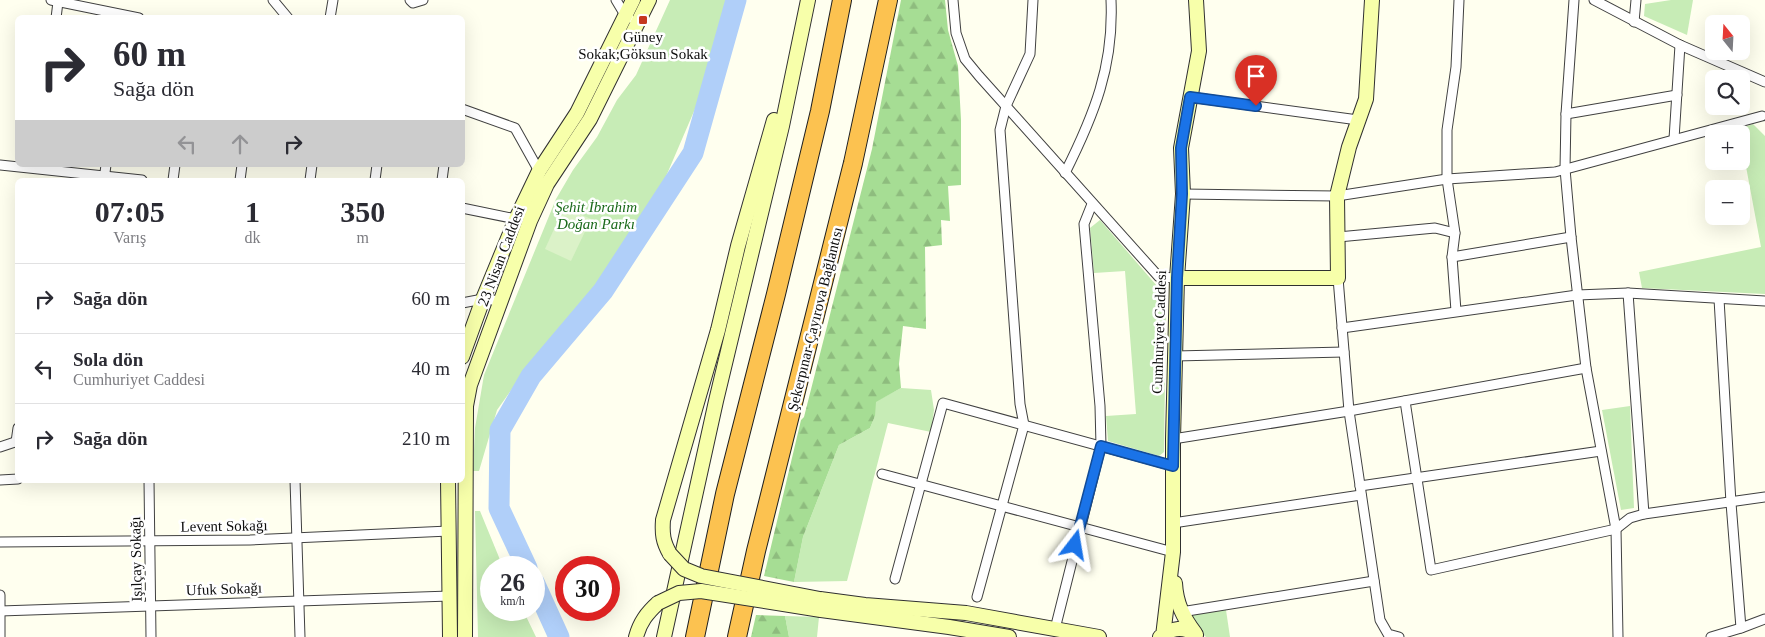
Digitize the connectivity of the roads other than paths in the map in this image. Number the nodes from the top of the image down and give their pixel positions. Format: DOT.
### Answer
graph roads {
  1 [pos="273,0"];
  2 [pos="333,0"];
  3 [pos="410,0"];
  4 [pos="424,0"];
  5 [pos="616,0"];
  6 [pos="633,0"];
  7 [pos="649,0"];
  8 [pos="808,0"];
  9 [pos="842,0"];
  10 [pos="888,0"];
  11 [pos="952,0"];
  12 [pos="1033,0"];
  13 [pos="1111,0"];
  14 [pos="1196,0"];
  15 [pos="1372,0"];
  16 [pos="1459,0"];
  17 [pos="1574,0"];
  18 [pos="1594,0"];
  19 [pos="1636,0"];
  20 [pos="55,1"];
  21 [pos="56,15"];
  22 [pos="121,15"];
  23 [pos="286,15"];
  24 [pos="330,15"];
  25 [pos="625,15"];
  26 [pos="1634,22"];
  27 [pos="636,24"];
  28 [pos="1680,45"];
  29 [pos="1765,82"];
  30 [pos="1677,95"];
  31 [pos="1190,97"];
  32 [pos="1006,106"];
  33 [pos="465,110"];
  34 [pos="1566,114"];
  35 [pos="1764,115"];
  36 [pos="1358,120"];
  37 [pos="1674,139"];
  38 [pos="0,165"];
  39 [pos="15,166"];
  40 [pos="38,167"];
  41 [pos="1565,169"];
  42 [pos="539,171"];
  43 [pos="1065,173"];
  44 [pos="104,178"];
  45 [pos="1447,179"];
  46 [pos="1182,194"];
  47 [pos="1337,196"];
  48 [pos="1092,204"];
  49 [pos="465,209"];
  50 [pos="516,219"];
  51 [pos="1456,233"];
  52 [pos="1338,237"];
  53 [pos="1571,237"];
  54 [pos="1452,257"];
  55 [pos="1177,278"];
  56 [pos="1338,278"];
  57 [pos="1628,293"];
  58 [pos="1577,295"];
  59 [pos="483,299"];
  60 [pos="1719,299"];
  61 [pos="501,301"];
  62 [pos="1765,301"];
  63 [pos="465,302"];
  64 [pos="1456,311"];
  65 [pos="1342,328"];
  66 [pos="465,349"];
  67 [pos="1344,352"];
  68 [pos="1175,356"];
  69 [pos="1586,368"];
  70 [pos="1405,401"];
  71 [pos="1349,411"];
  72 [pos="1024,425"];
  73 [pos="465,434"];
  74 [pos="1173,439"];
  75 [pos="15,443"];
  76 [pos="1101,446"];
  77 [pos="0,447"];
  78 [pos="1601,451"];
  79 [pos="1173,466"];
  80 [pos="882,474"];
  81 [pos="1416,478"];
  82 [pos="15,479"];
  83 [pos="0,480"];
  84 [pos="149,483"];
  85 [pos="295,483"];
  86 [pos="448,483"];
  87 [pos="464,483"];
  88 [pos="920,484"];
  89 [pos="1360,490"];
  90 [pos="1765,497"];
  91 [pos="1731,503"];
  92 [pos="1002,507"];
  93 [pos="1644,514"];
  94 [pos="1173,523"];
  95 [pos="1079,528"];
  96 [pos="1616,530"];
  97 [pos="449,531"];
  98 [pos="297,538"];
  99 [pos="150,541"];
  100 [pos="0,542"];
  101 [pos="1173,552"];
  102 [pos="895,579"];
  103 [pos="1374,581"];
  104 [pos="0,595"];
  105 [pos="450,596"];
  106 [pos="976,597"];
  107 [pos="299,601"];
  108 [pos="820,604"];
  109 [pos="150,605"];
  110 [pos="0,611"];
  111 [pos="1181,612"];
  112 [pos="1765,619"];
  113 [pos="1741,628"];
  114 [pos="1055,629"];
  115 [pos="952,632"];
  116 [pos="1197,635"];
  117 [pos="0,637"];
  118 [pos="151,637"];
  119 [pos="300,637"];
  120 [pos="450,637"];
  121 [pos="465,637"];
  122 [pos="636,637"];
  123 [pos="664,637"];
  124 [pos="695,637"];
  125 [pos="737,637"];
  126 [pos="1009,637"];
  127 [pos="1099,637"];
  128 [pos="1161,637"];
  129 [pos="1398,637"];
  130 [pos="1618,637"];
  131 [pos="1711,637"];
  1 -- 23 [label="street"];
  2 -- 24 [label="street"];
  3 -- 4 [label="street"];
  5 -- 25 [label="street"];
  6 -- 25 [label="street, 23 Nisan Caddesi"];
  7 -- 27 [label="street, 23 Nisan Caddesi"];
  8 -- 108 [label="street, bridge"];
  8 -- 123 [label="street"];
  9 -- 124 [label="highway"];
  10 -- 125 [label="highway, Şekerpınar-Çayırova Bağlantısı"];
  11 -- 32 [label="street"];
  12 -- 32 [label="street"];
  13 -- 43 [label="street"];
  14 -- 31 [label="street, Cumhuriyet Caddesi"];
  15 -- 36 [label="street"];
  16 -- 45 [label="street"];
  17 -- 34 [label="street"];
  18 -- 26 [label="street"];
  19 -- 26 [label="street"];
  20 -- 21 [label="street"];
  20 -- 22 [label="street"];
  25 -- 27 [label="street"];
  25 -- 42 [label="street, 23 Nisan Caddesi"];
  26 -- 28 [label="street"];
  27 -- 61 [label="street, 23 Nisan Caddesi"];
  28 -- 29 [label="street"];
  28 -- 30 [label="street"];
  30 -- 34 [label="street"];
  30 -- 37 [label="street"];
  31 -- 36 [label="street"];
  31 -- 46 [label="street, Cumhuriyet Caddesi"];
  32 -- 43 [label="street"];
  32 -- 72 [label="street"];
  33 -- 42 [label="street"];
  34 -- 41 [label="street"];
  35 -- 37 [label="street"];
  36 -- 47 [label="street"];
  37 -- 41 [label="street"];
  38 -- 39 [label="street"];
  40 -- 44 [label="street"];
  41 -- 45 [label="street"];
  41 -- 53 [label="street"];
  42 -- 50 [label="street, 23 Nisan Caddesi"];
  43 -- 48 [label="street"];
  45 -- 47 [label="street"];
  45 -- 51 [label="street"];
  46 -- 47 [label="street"];
  46 -- 55 [label="street, Cumhuriyet Caddesi"];
  47 -- 52 [label="street"];
  48 -- 55 [label="street"];
  48 -- 76 [label="street"];
  49 -- 50 [label="street"];
  50 -- 59 [label="street, 23 Nisan Caddesi"];
  51 -- 52 [label="street"];
  51 -- 54 [label="street"];
  52 -- 56 [label="street"];
  53 -- 54 [label="street"];
  53 -- 58 [label="street"];
  54 -- 64 [label="street"];
  55 -- 56 [label="street"];
  55 -- 68 [label="street, Cumhuriyet Caddesi"];
  56 -- 65 [label="street"];
  57 -- 58 [label="street"];
  57 -- 60 [label="street"];
  57 -- 93 [label="street"];
  58 -- 64 [label="street"];
  58 -- 69 [label="street"];
  59 -- 61 [label="street"];
  59 -- 63 [label="street"];
  59 -- 66 [label="street, 23 Nisan Caddesi"];
  60 -- 62 [label="street"];
  60 -- 91 [label="street"];
  61 -- 73 [label="street, 23 Nisan Caddesi"];
  64 -- 65 [label="street"];
  65 -- 67 [label="street"];
  67 -- 68 [label="street"];
  67 -- 71 [label="street"];
  68 -- 74 [label="street, Cumhuriyet Caddesi"];
  69 -- 70 [label="street"];
  69 -- 78 [label="street"];
  70 -- 71 [label="street"];
  70 -- 81 [label="street"];
  71 -- 74 [label="street"];
  71 -- 89 [label="street"];
  72 -- 76 [label="street"];
  72 -- 88 [label="street"];
  72 -- 92 [label="street"];
  74 -- 79 [label="street, Cumhuriyet Caddesi"];
  75 -- 77 [label="street"];
  76 -- 79 [label="street"];
  76 -- 95 [label="street"];
  78 -- 81 [label="street"];
  78 -- 96 [label="street"];
  79 -- 94 [label="street, Cumhuriyet Caddesi"];
  80 -- 88 [label="street"];
  81 -- 89 [label="street"];
  81 -- 96 [label="street"];
  82 -- 83 [label="street"];
  84 -- 99 [label="street, Işılçay Sokağı"];
  85 -- 98 [label="street"];
  86 -- 97 [label="street"];
  87 -- 121 [label="street, 23 Nisan Caddesi"];
  88 -- 92 [label="street"];
  88 -- 102 [label="street"];
  89 -- 94 [label="street"];
  89 -- 103 [label="street"];
  90 -- 91 [label="street"];
  91 -- 93 [label="street"];
  91 -- 113 [label="street"];
  92 -- 95 [label="street"];
  92 -- 106 [label="street"];
  93 -- 96 [label="street"];
  94 -- 101 [label="street, Cumhuriyet Caddesi"];
  95 -- 101 [label="street"];
  95 -- 114 [label="street"];
  96 -- 130 [label="street"];
  97 -- 98 [label="street, Levent Sokağı"];
  97 -- 105 [label="street"];
  98 -- 99 [label="street, Levent Sokağı"];
  98 -- 107 [label="street"];
  99 -- 100 [label="street, Levent Sokağı"];
  99 -- 109 [label="street, Işılçay Sokağı"];
  101 -- 111 [label="street"];
  101 -- 128 [label="street, Cumhuriyet Caddesi"];
  103 -- 111 [label="street"];
  103 -- 129 [label="street"];
  104 -- 110 [label="street"];
  105 -- 107 [label="street, Ufuk Sokağı"];
  105 -- 120 [label="street"];
  107 -- 109 [label="street, Ufuk Sokağı"];
  107 -- 119 [label="street"];
  108 -- 114 [label="street"];
  108 -- 115 [label="street"];
  108 -- 122 [label="street, bridge"];
  109 -- 110 [label="street, Ufuk Sokağı"];
  109 -- 118 [label="street, Işılçay Sokağı"];
  110 -- 117 [label="street"];
  111 -- 116 [label="street"];
  112 -- 113 [label="street"];
  113 -- 131 [label="street"];
  114 -- 127 [label="street"];
  115 -- 126 [label="street"];
  116 -- 128 [label="street"];
}
